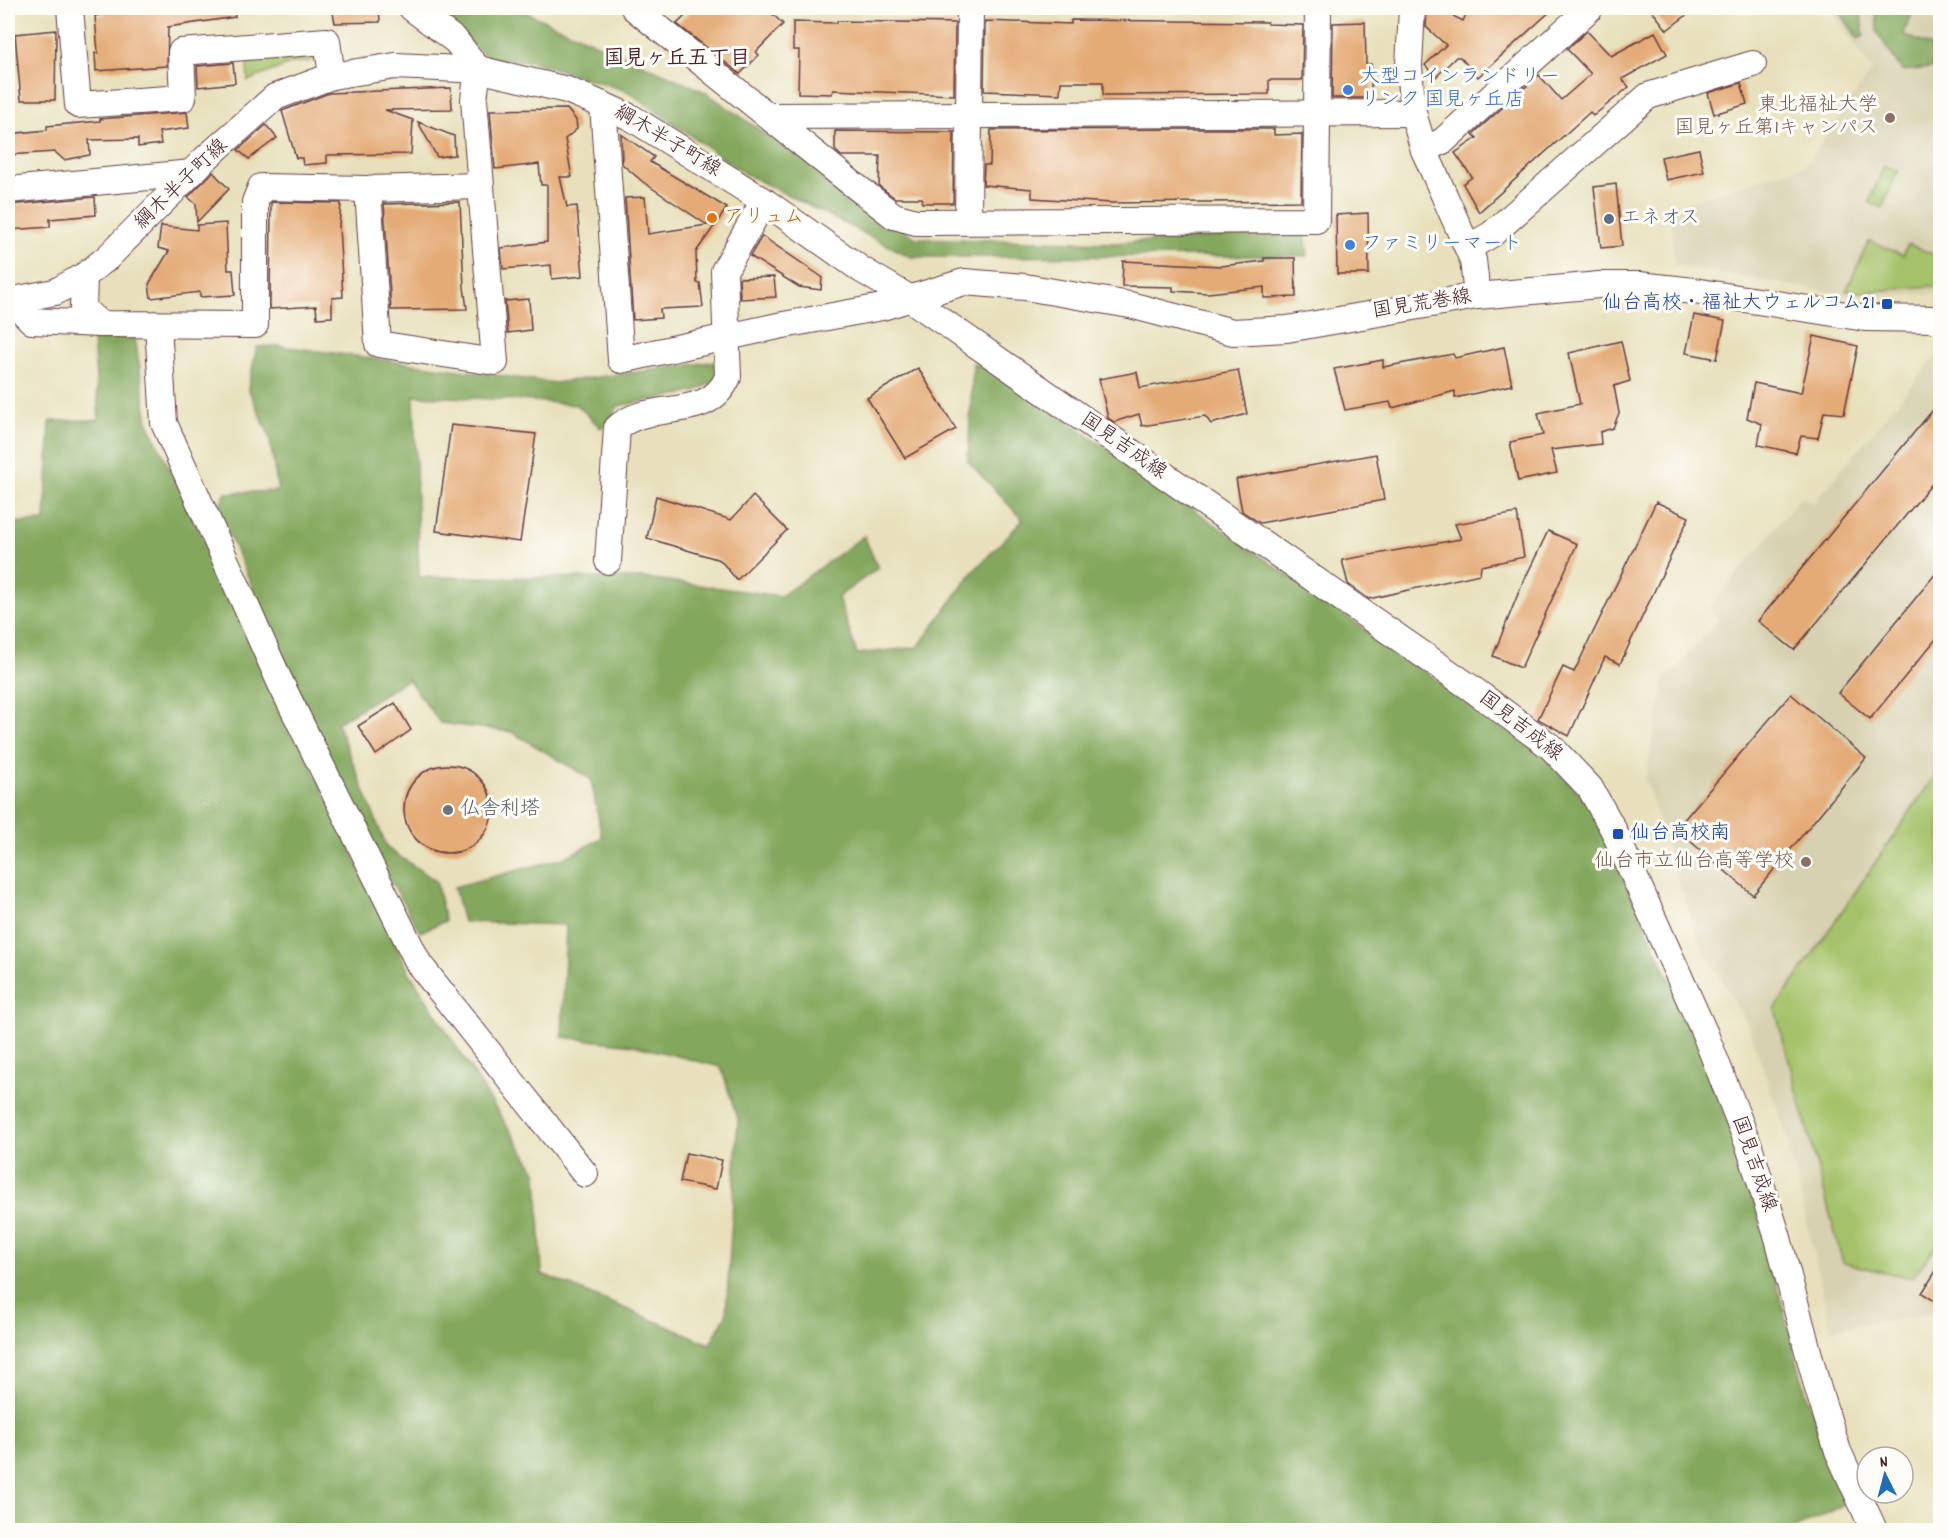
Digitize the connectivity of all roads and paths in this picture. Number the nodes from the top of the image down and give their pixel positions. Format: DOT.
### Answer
graph roads {
  1 [pos="70,8"];
  2 [pos="412,8"];
  3 [pos="970,8"];
  4 [pos="1318,8"];
  5 [pos="1412,8"];
  6 [pos="1590,8"];
  7 [pos="647,11"];
  8 [pos="1753,64"];
  9 [pos="478,69"];
  10 [pos="332,76"];
  11 [pos="603,105"];
  12 [pos="1413,112"];
  13 [pos="969,114"];
  14 [pos="1317,114"];
  15 [pos="770,116"];
  16 [pos="1424,150"];
  17 [pos="192,173"];
  18 [pos="480,186"];
  19 [pos="368,189"];
  20 [pos="8,190"];
  21 [pos="764,201"];
  22 [pos="968,220"];
  23 [pos="1468,248"];
  24 [pos="84,276"];
  25 [pos="1477,296"];
  26 [pos="909,298"];
  27 [pos="10,301"];
  28 [pos="1941,318"];
  29 [pos="100,324"];
  30 [pos="158,325"];
  31 [pos="727,337"];
  32 [pos="608,561"];
  33 [pos="585,1174"];
  34 [pos="1874,1530"];
  1 -- 10 [label="street"];
  2 -- 9 [label="street"];
  3 -- 13 [label="street"];
  4 -- 14 [label="street"];
  5 -- 12 [label="street"];
  6 -- 16 [label="street"];
  7 -- 15 [label="street"];
  8 -- 23 [label="street"];
  9 -- 10 [label="street, 綱木半子町線"];
  9 -- 11 [label="street, 綱木半子町線"];
  9 -- 18 [label="street"];
  10 -- 17 [label="street, 綱木半子町線"];
  11 -- 21 [label="street, 綱木半子町線"];
  11 -- 31 [label="street, 国見荒巻線"];
  12 -- 14 [label="street"];
  12 -- 16 [label="street"];
  13 -- 14 [label="street"];
  13 -- 15 [label="street"];
  13 -- 22 [label="street"];
  14 -- 22 [label="street"];
  15 -- 22 [label="street"];
  16 -- 23 [label="street"];
  17 -- 20 [label="street"];
  17 -- 24 [label="street, 綱木半子町線"];
  18 -- 19 [label="street"];
  18 -- 19 [label="street"];
  19 -- 30 [label="street"];
  21 -- 26 [label="street, 綱木半子町線"];
  21 -- 31 [label="street"];
  23 -- 25 [label="street"];
  24 -- 27 [label="street, 綱木半子町線"];
  24 -- 29 [label="street"];
  25 -- 26 [label="street, 国見荒巻線"];
  25 -- 28 [label="street, 国見荒巻線"];
  26 -- 31 [label="street, 国見荒巻線"];
  26 -- 34 [label="street, 国見吉成線"];
  27 -- 29 [label="street"];
  29 -- 30 [label="street"];
  30 -- 33 [label="street"];
  31 -- 32 [label="street"];
}
